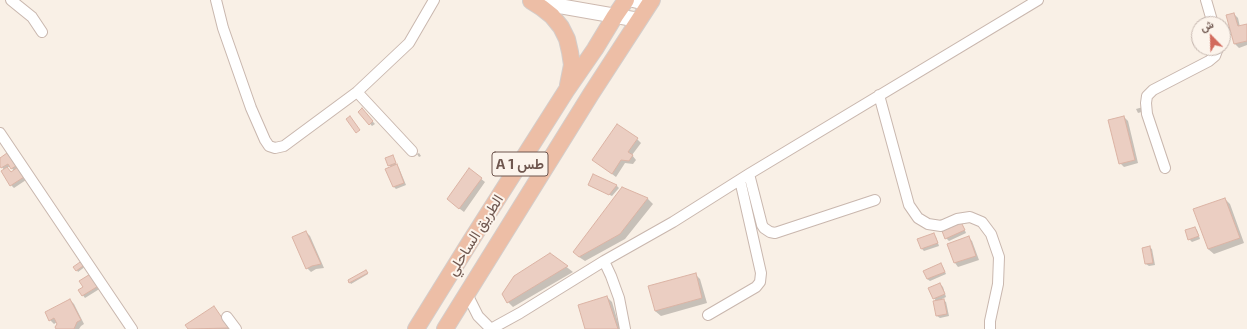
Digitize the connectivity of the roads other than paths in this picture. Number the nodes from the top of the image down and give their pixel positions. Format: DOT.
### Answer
graph roads {
  1 [pos="11,0"];
  2 [pos="216,0"];
  3 [pos="434,0"];
  4 [pos="529,0"];
  5 [pos="626,0"];
  6 [pos="633,0"];
  7 [pos="1038,0"];
  8 [pos="1206,0"];
  9 [pos="651,2"];
  10 [pos="615,16"];
  11 [pos="1211,16"];
  12 [pos="639,20"];
  13 [pos="42,32"];
  14 [pos="1215,56"];
  15 [pos="566,91"];
  16 [pos="357,92"];
  17 [pos="879,95"];
  18 [pos="0,133"];
  19 [pos="412,151"];
  20 [pos="1165,168"];
  21 [pos="749,174"];
  22 [pos="740,180"];
  23 [pos="875,200"];
  24 [pos="604,261"];
  25 [pos="467,294"];
  26 [pos="708,315"];
  27 [pos="227,317"];
  28 [pos="132,329"];
  29 [pos="236,329"];
  30 [pos="416,329"];
  31 [pos="445,329"];
  32 [pos="491,329"];
  33 [pos="625,329"];
  34 [pos="990,329"];
  1 -- 13 [label="street"];
  2 -- 16 [label="street"];
  3 -- 16 [label="street"];
  4 -- 10 [label="main road"];
  4 -- 15 [label="highway"];
  5 -- 10 [label="highway, الطريق الساحلي / A 1 طس"];
  6 -- 9 [label="main road"];
  7 -- 17 [label="street"];
  8 -- 11 [label="street"];
  9 -- 12 [label="highway, الطريق الساحلي / A 1 طس"];
  10 -- 12 [label="main road"];
  10 -- 15 [label="highway, الطريق الساحلي / A 1 طس"];
  12 -- 25 [label="highway, الطريق الساحلي / A 1 طس"];
  14 -- 20 [label="street"];
  15 -- 30 [label="highway, الطريق الساحلي / A 1 طس"];
  16 -- 19 [label="street"];
  17 -- 21 [label="street"];
  17 -- 34 [label="street"];
  18 -- 28 [label="street"];
  21 -- 22 [label="street"];
  21 -- 23 [label="street"];
  22 -- 24 [label="street"];
  22 -- 26 [label="street"];
  24 -- 32 [label="street"];
  24 -- 33 [label="street"];
  25 -- 31 [label="highway, الطريق الساحلي / A 1 طس"];
  25 -- 32 [label="street"];
  27 -- 29 [label="street"];
}
